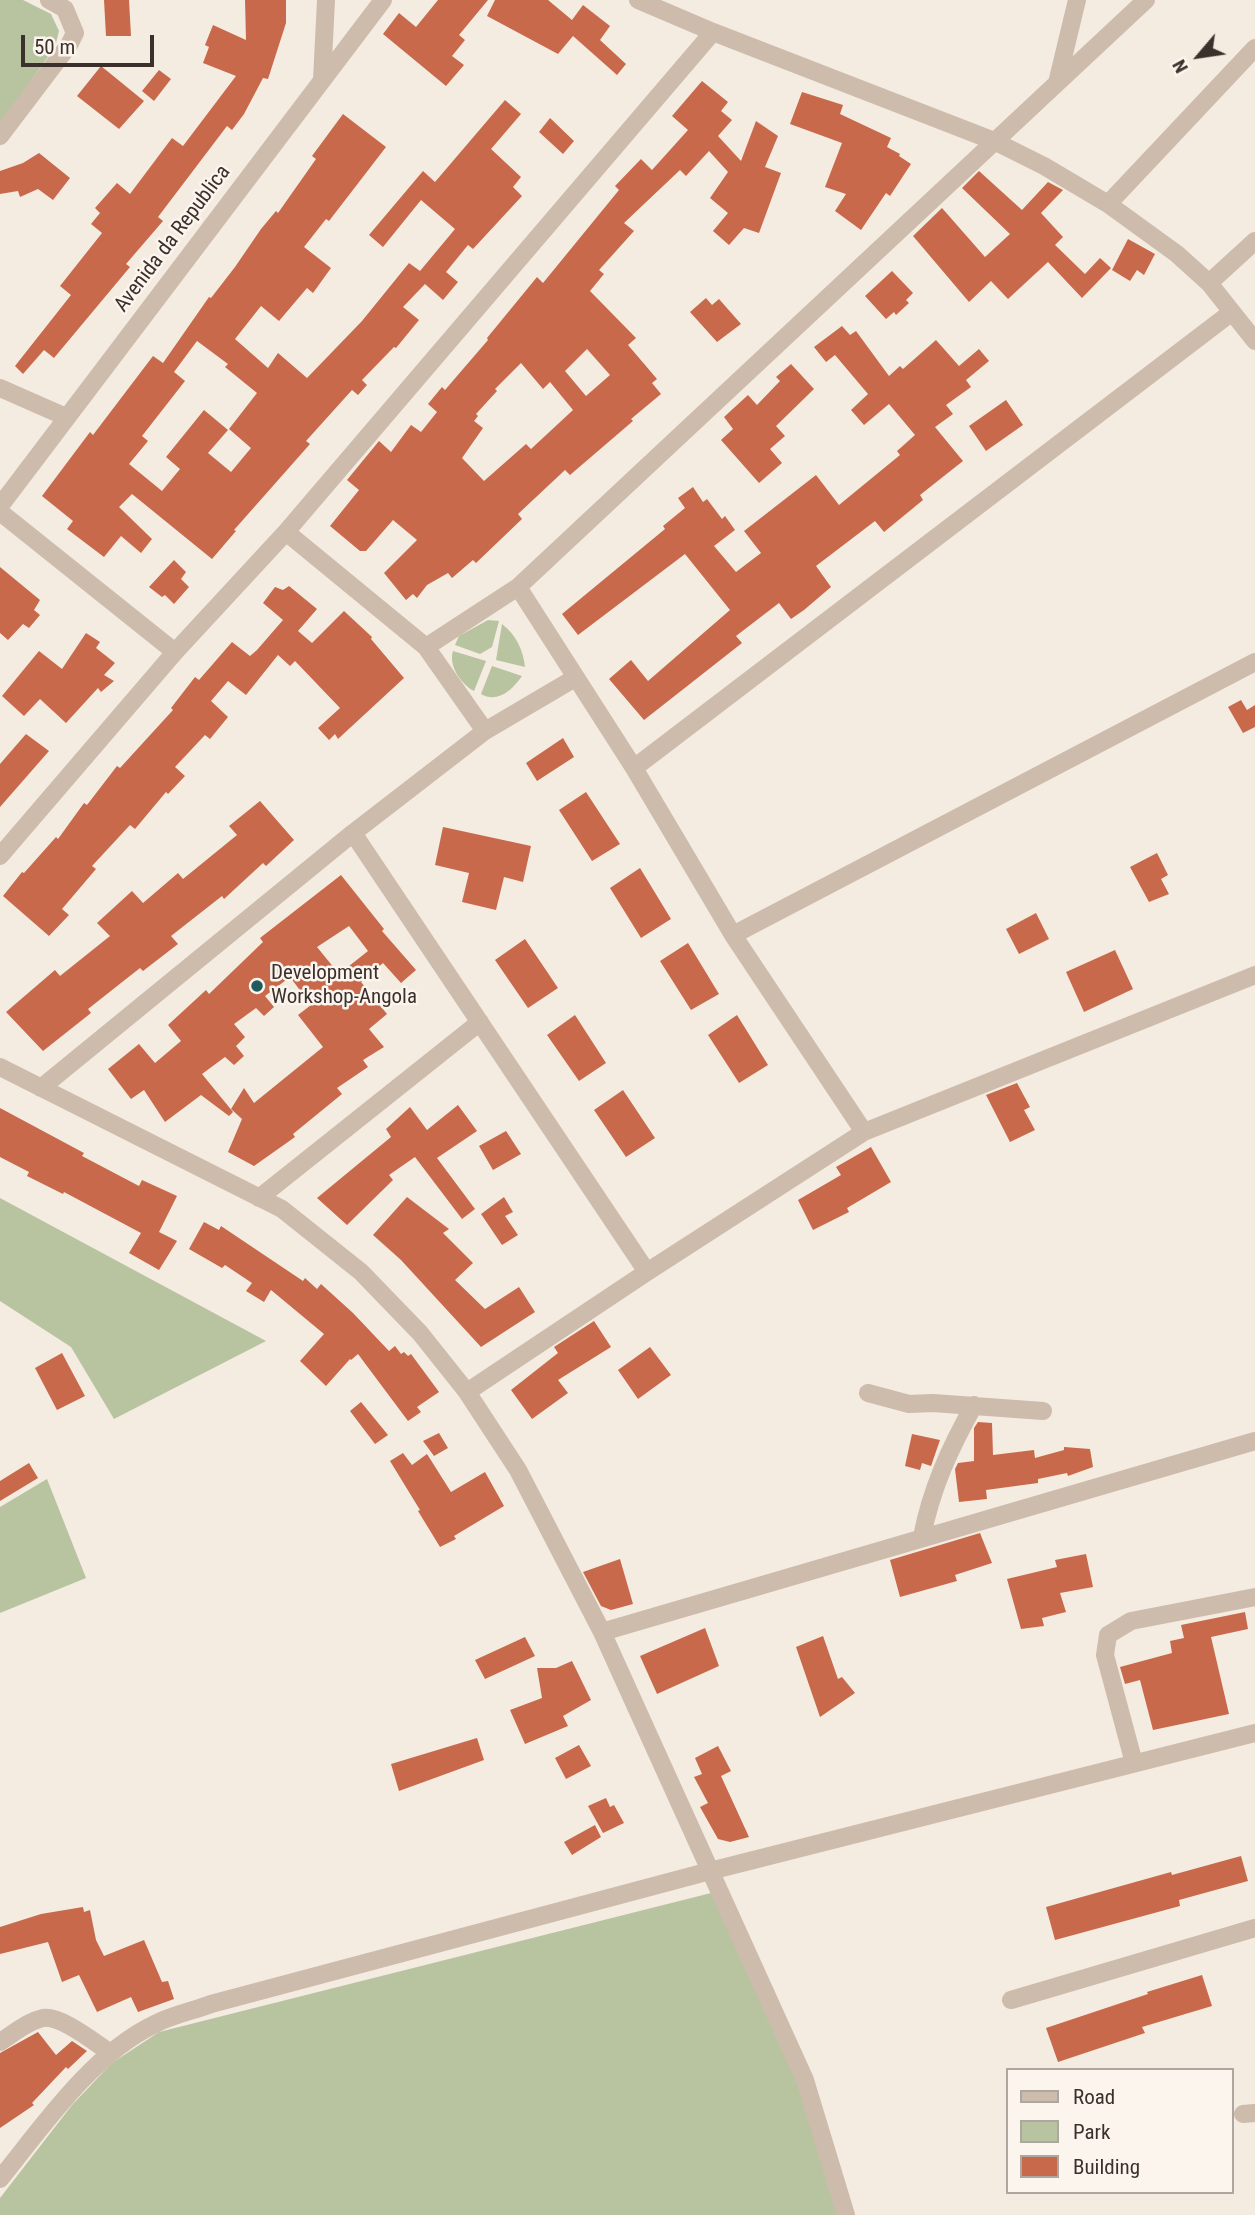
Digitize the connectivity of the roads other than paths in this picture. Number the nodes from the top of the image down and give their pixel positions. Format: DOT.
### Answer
graph roads {
  1 [pos="49,0"];
  2 [pos="326,0"];
  3 [pos="383,0"];
  4 [pos="638,0"];
  5 [pos="1077,0"];
  6 [pos="1146,0"];
  7 [pos="713,32"];
  8 [pos="1255,48"];
  9 [pos="322,80"];
  10 [pos="1058,83"];
  11 [pos="0,136"];
  12 [pos="994,141"];
  13 [pos="1108,204"];
  14 [pos="1255,241"];
  15 [pos="1209,283"];
  16 [pos="1232,312"];
  17 [pos="1255,341"];
  18 [pos="0,388"];
  19 [pos="66,417"];
  20 [pos="0,506"];
  21 [pos="0,512"];
  22 [pos="286,532"];
  23 [pos="518,587"];
  24 [pos="425,648"];
  25 [pos="175,652"];
  26 [pos="1255,662"];
  27 [pos="575,678"];
  28 [pos="485,731"];
  29 [pos="634,768"];
  30 [pos="353,833"];
  31 [pos="0,856"];
  32 [pos="733,935"];
  33 [pos="1255,975"];
  34 [pos="480,1022"];
  35 [pos="0,1067"];
  36 [pos="41,1088"];
  37 [pos="864,1132"];
  38 [pos="260,1198"];
  39 [pos="647,1272"];
  40 [pos="467,1392"];
  41 [pos="868,1393"];
  42 [pos="974,1405"];
  43 [pos="1043,1411"];
  44 [pos="1255,1441"];
  45 [pos="922,1537"];
  46 [pos="1255,1597"];
  47 [pos="602,1632"];
  48 [pos="1255,1733"];
  49 [pos="1135,1763"];
  50 [pos="710,1871"];
  51 [pos="1255,1928"];
  52 [pos="1012,2000"];
  53 [pos="0,2042"];
  54 [pos="111,2053"];
  55 [pos="0,2179"];
  56 [pos="846,2215"];
  1 -- 11 [label="street"];
  2 -- 9 [label="street"];
  3 -- 9 [label="street, Avenida da Republica"];
  4 -- 7 [label="street"];
  5 -- 10 [label="street"];
  6 -- 10 [label="street"];
  7 -- 12 [label="street"];
  7 -- 22 [label="street"];
  8 -- 13 [label="street"];
  9 -- 19 [label="street, Avenida da Republica"];
  10 -- 12 [label="street"];
  12 -- 13 [label="street"];
  12 -- 23 [label="street"];
  13 -- 15 [label="street"];
  14 -- 15 [label="street"];
  15 -- 16 [label="street"];
  16 -- 17 [label="street"];
  16 -- 29 [label="street"];
  18 -- 19 [label="street"];
  19 -- 20 [label="street, Avenida da Republica"];
  21 -- 25 [label="street"];
  22 -- 24 [label="street"];
  22 -- 25 [label="street"];
  23 -- 24 [label="street"];
  23 -- 27 [label="street"];
  24 -- 28 [label="street"];
  25 -- 31 [label="street"];
  26 -- 32 [label="street"];
  27 -- 28 [label="street"];
  27 -- 29 [label="street"];
  28 -- 30 [label="street"];
  29 -- 32 [label="street"];
  30 -- 34 [label="street"];
  30 -- 36 [label="street"];
  32 -- 37 [label="street"];
  33 -- 37 [label="street"];
  34 -- 38 [label="street"];
  34 -- 39 [label="street"];
  35 -- 36 [label="street"];
  36 -- 38 [label="street"];
  37 -- 39 [label="street"];
  38 -- 40 [label="street"];
  39 -- 40 [label="street"];
  40 -- 47 [label="street"];
  41 -- 42 [label="street"];
  42 -- 43 [label="street"];
  42 -- 45 [label="street"];
  44 -- 45 [label="street"];
  45 -- 47 [label="street"];
  46 -- 49 [label="street"];
  47 -- 50 [label="street"];
  48 -- 49 [label="street"];
  49 -- 50 [label="street"];
  50 -- 54 [label="street"];
  50 -- 56 [label="street"];
  51 -- 52 [label="street"];
  53 -- 54 [label="street"];
  54 -- 55 [label="street"];
}
